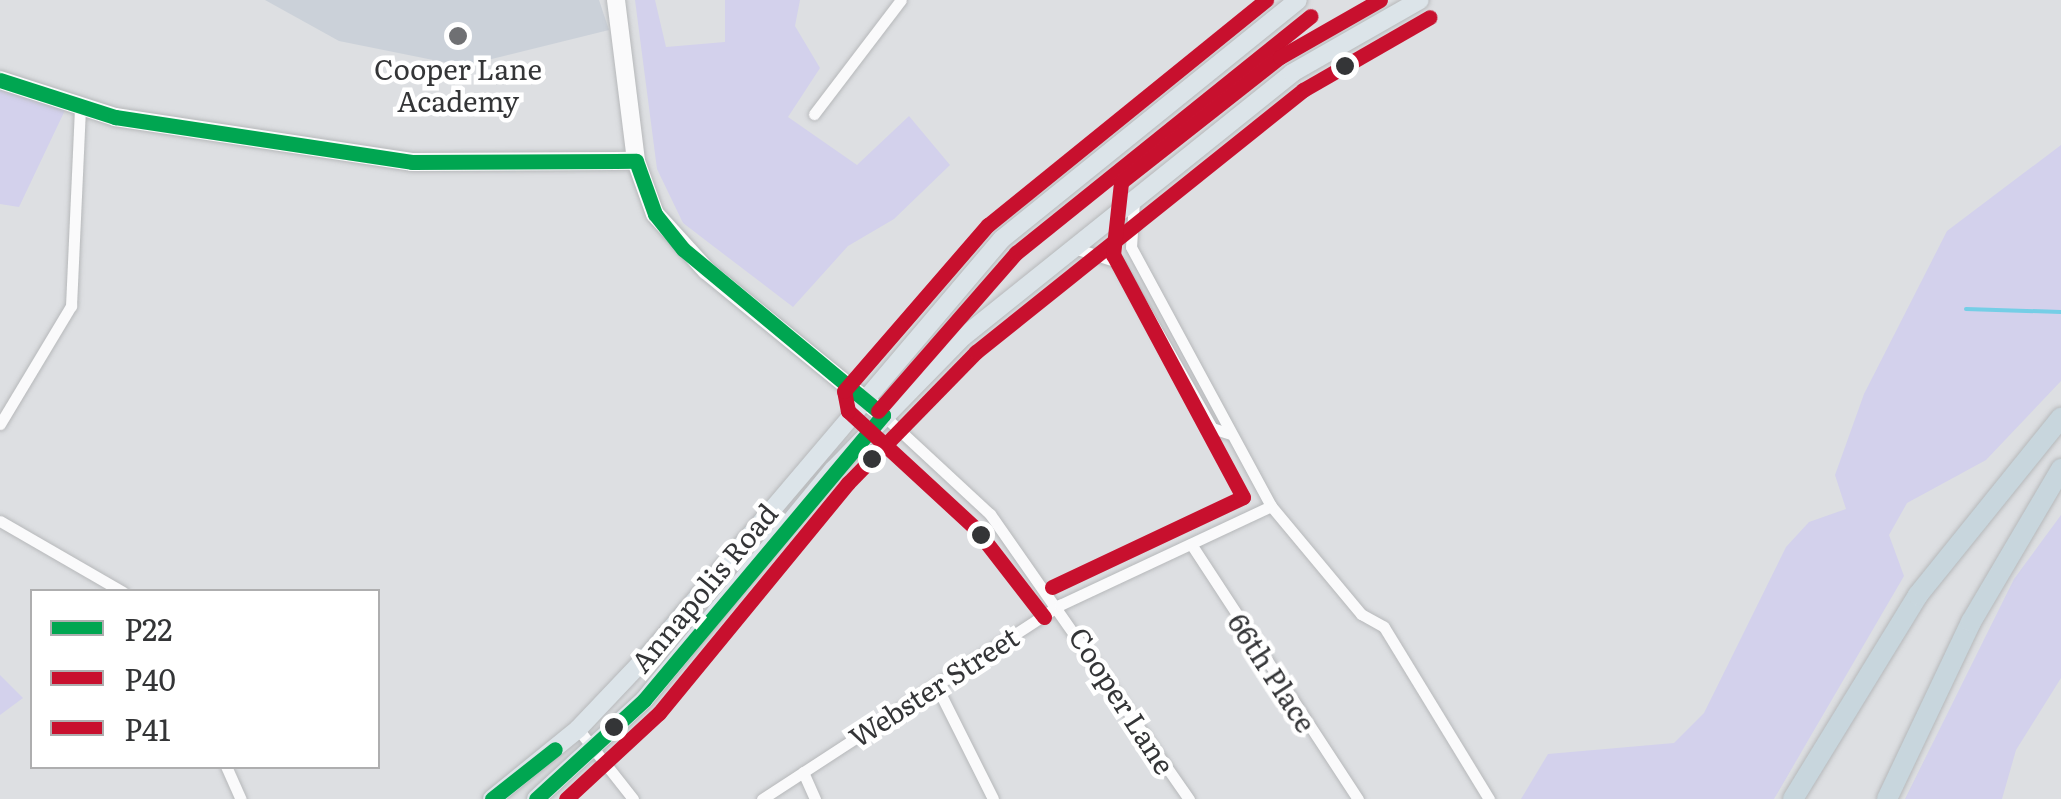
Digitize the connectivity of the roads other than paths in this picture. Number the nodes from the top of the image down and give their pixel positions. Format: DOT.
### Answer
graph roads {
  1 [pos="616,0"];
  2 [pos="901,0"];
  3 [pos="1298,0"];
  4 [pos="1420,0"];
  5 [pos="0,80"];
  6 [pos="80,110"];
  7 [pos="814,114"];
  8 [pos="636,161"];
  9 [pos="1138,192"];
  10 [pos="1069,248"];
  11 [pos="863,398"];
  12 [pos="883,414"];
  13 [pos="2061,418"];
  14 [pos="0,424"];
  15 [pos="1230,434"];
  16 [pos="2061,470"];
  17 [pos="1271,506"];
  18 [pos="0,522"];
  19 [pos="1190,544"];
  20 [pos="118,589"];
  21 [pos="1060,604"];
  22 [pos="936,685"];
  23 [pos="578,730"];
  24 [pos="596,748"];
  25 [pos="227,769"];
  26 [pos="803,772"];
  27 [pos="241,799"];
  28 [pos="492,799"];
  29 [pos="536,799"];
  30 [pos="633,799"];
  31 [pos="762,799"];
  32 [pos="815,799"];
  33 [pos="993,799"];
  34 [pos="1188,799"];
  35 [pos="1358,799"];
  36 [pos="1489,799"];
  37 [pos="1793,799"];
  38 [pos="1887,799"];
  1 -- 8 [label="street, Cooper Lane"];
  2 -- 7 [label="street"];
  3 -- 11 [label="main road, Annapolis Road"];
  4 -- 9 [label="main road, Annapolis Road"];
  5 -- 6 [label="street"];
  6 -- 8 [label="street"];
  6 -- 14 [label="street"];
  8 -- 11 [label="street, Cooper Lane"];
  9 -- 10 [label="main road, Annapolis Road"];
  9 -- 15 [label="street"];
  10 -- 12 [label="main road, Annapolis Road"];
  10 -- 15 [label="street"];
  11 -- 12 [label="street, Cooper Lane"];
  11 -- 23 [label="main road, Annapolis Road"];
  12 -- 21 [label="street, Cooper Lane"];
  12 -- 24 [label="main road, Annapolis Road"];
  13 -- 37 [label="highway"];
  15 -- 17 [label="street"];
  16 -- 38 [label="highway"];
  17 -- 19 [label="street, Webster Street"];
  17 -- 36 [label="street"];
  18 -- 20 [label="street"];
  19 -- 21 [label="street, Webster Street"];
  19 -- 35 [label="street, 66th Place"];
  21 -- 22 [label="street, Webster Street"];
  21 -- 34 [label="street, Cooper Lane"];
  22 -- 26 [label="street, Webster Street"];
  22 -- 33 [label="street"];
  23 -- 24 [label="street"];
  23 -- 28 [label="main road, Annapolis Road"];
  24 -- 29 [label="main road, Annapolis Road"];
  24 -- 30 [label="street"];
  25 -- 27 [label="street"];
  26 -- 31 [label="street, Webster Street"];
  26 -- 32 [label="street"];
}
